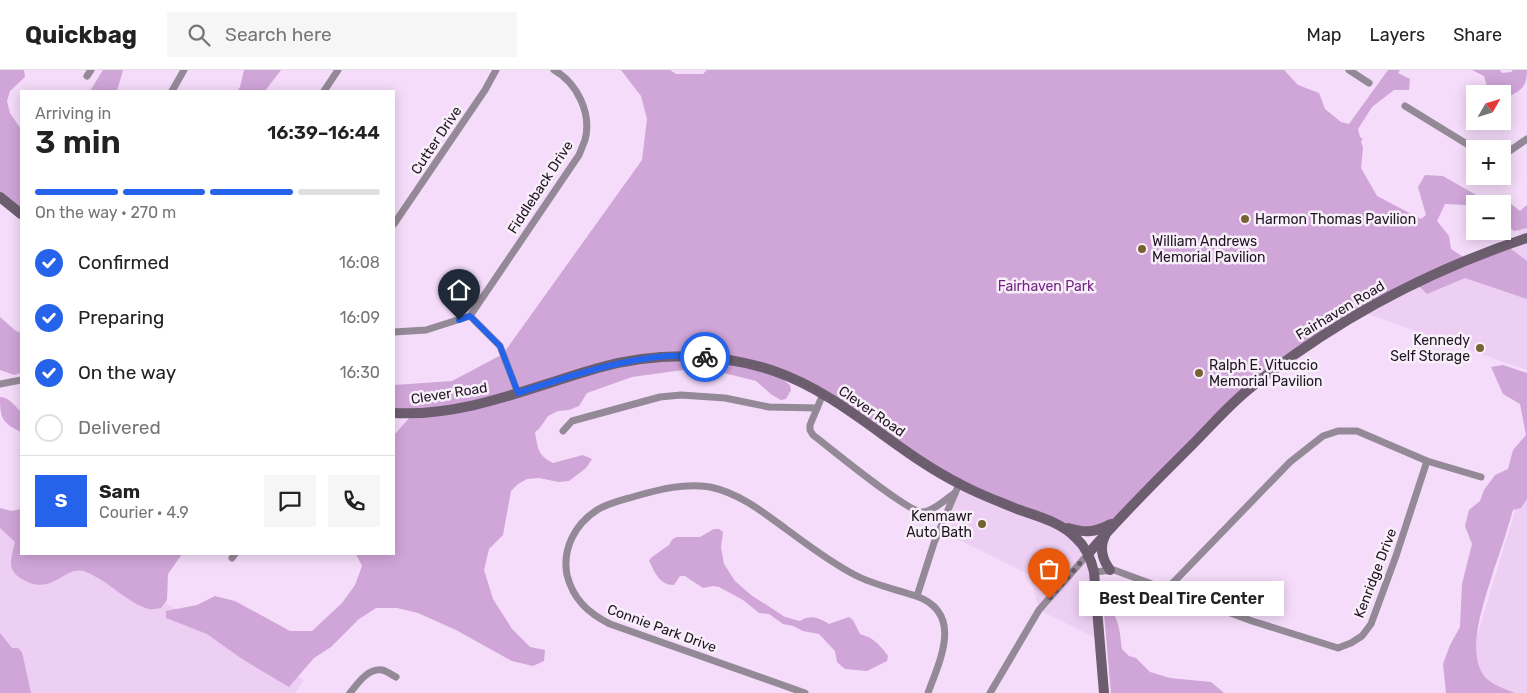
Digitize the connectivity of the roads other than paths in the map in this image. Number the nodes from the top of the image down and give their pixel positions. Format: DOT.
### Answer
graph roads {
  1 [pos="184,70"];
  2 [pos="338,70"];
  3 [pos="496,70"];
  4 [pos="554,70"];
  5 [pos="1349,70"];
  6 [pos="1369,83"];
  7 [pos="173,90"];
  8 [pos="325,90"];
  9 [pos="1405,106"];
  10 [pos="1527,140"];
  11 [pos="1466,143"];
  12 [pos="1511,150"];
  13 [pos="0,197"];
  14 [pos="20,213"];
  15 [pos="395,223"];
  16 [pos="1527,238"];
  17 [pos="470,316"];
  18 [pos="395,332"];
  19 [pos="20,380"];
  20 [pos="0,384"];
  21 [pos="518,393"];
  22 [pos="823,394"];
  23 [pos="817,408"];
  24 [pos="395,413"];
  25 [pos="563,431"];
  26 [pos="1427,461"];
  27 [pos="1480,477"];
  28 [pos="957,489"];
  29 [pos="1118,519"];
  30 [pos="1057,525"];
  31 [pos="1109,528"];
  32 [pos="1088,554"];
  33 [pos="1110,570"];
  34 [pos="1094,572"];
  35 [pos="1166,590"];
  36 [pos="917,596"];
  37 [pos="396,677"];
  38 [pos="350,693"];
  39 [pos="805,693"];
  40 [pos="928,693"];
  41 [pos="990,693"];
  42 [pos="1104,693"];
  1 -- 7 [label="street"];
  2 -- 8 [label="street"];
  3 -- 15 [label="street, Cutter Drive"];
  4 -- 17 [label="street, Fiddleback Drive"];
  5 -- 6 [label="street"];
  9 -- 11 [label="street"];
  10 -- 12 [label="street"];
  13 -- 14 [label="street"];
  16 -- 29 [label="street, Fairhaven Road"];
  17 -- 18 [label="street"];
  17 -- 21 [label="street"];
  19 -- 20 [label="street"];
  21 -- 22 [label="street, Clever Road"];
  21 -- 24 [label="street, Clever Road"];
  22 -- 23 [label="street"];
  22 -- 28 [label="street, Clever Road"];
  23 -- 25 [label="street"];
  23 -- 28 [label="street"];
  26 -- 27 [label="street"];
  26 -- 35 [label="street"];
  26 -- 35 [label="street, Kenridge Drive"];
  28 -- 30 [label="street, Clever Road"];
  28 -- 36 [label="street"];
  29 -- 30 [label="street"];
  29 -- 31 [label="street, Fairhaven Road"];
  30 -- 32 [label="street, Clever Road"];
  31 -- 32 [label="street, Fairhaven Road"];
  31 -- 33 [label="street"];
  32 -- 34 [label="street, Clever Road"];
  32 -- 41 [label="street"];
  33 -- 34 [label="street, Kenridge Drive"];
  33 -- 35 [label="street, Kenridge Drive"];
  34 -- 42 [label="street, Clever Road"];
  36 -- 39 [label="street, Connie Park Drive"];
  36 -- 40 [label="street"];
  37 -- 38 [label="street"];
}
